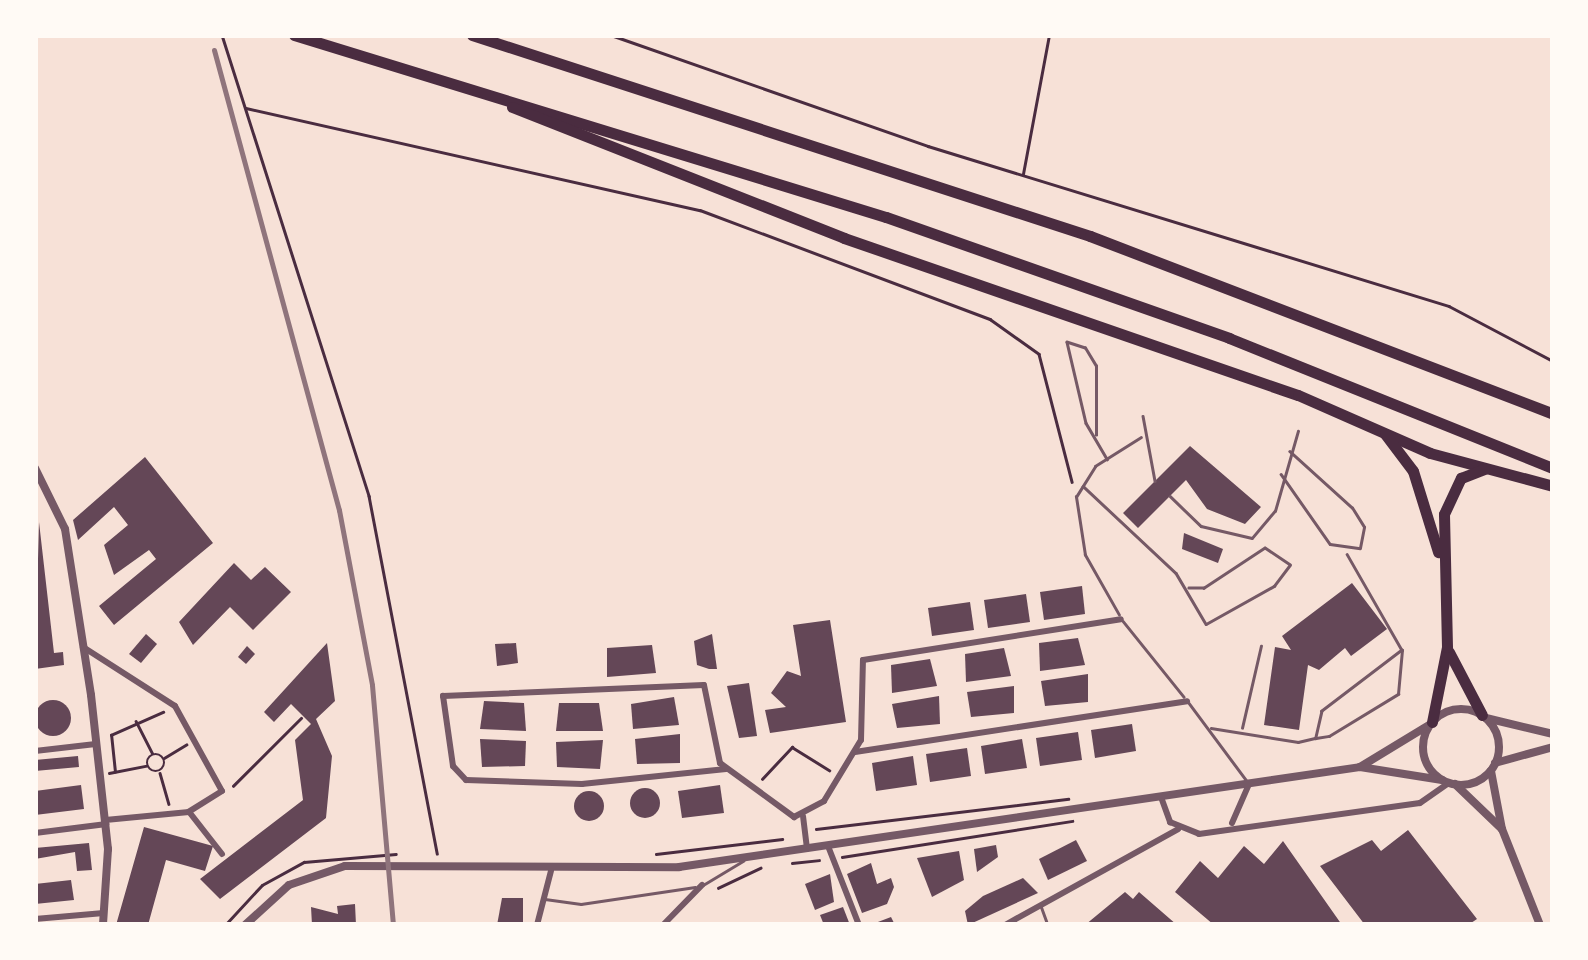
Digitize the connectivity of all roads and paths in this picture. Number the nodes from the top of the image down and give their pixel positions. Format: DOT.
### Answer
graph roads {
  1 [pos="222,35"];
  2 [pos="294,35"];
  3 [pos="472,35"];
  4 [pos="611,35"];
  5 [pos="1049,35"];
  6 [pos="452,83"];
  7 [pos="246,108"];
  8 [pos="1022,176"];
  9 [pos="1553,361"];
  10 [pos="1553,414"];
  11 [pos="1143,416"];
  12 [pos="1298,431"];
  13 [pos="1382,431"];
  14 [pos="1096,434"];
  15 [pos="1141,437"];
  16 [pos="1290,452"];
  17 [pos="1106,460"];
  18 [pos="35,468"];
  19 [pos="1490,468"];
  20 [pos="1553,468"];
  21 [pos="1281,474"];
  22 [pos="1155,481"];
  23 [pos="1083,486"];
  24 [pos="1553,486"];
  25 [pos="1170,496"];
  26 [pos="1076,497"];
  27 [pos="1346,552"];
  28 [pos="1442,564"];
  29 [pos="1189,588"];
  30 [pos="1121,619"];
  31 [pos="1261,646"];
  32 [pos="84,647"];
  33 [pos="1447,647"];
  34 [pos="1402,650"];
  35 [pos="1187,701"];
  36 [pos="164,712"];
  37 [pos="1484,717"];
  38 [pos="300,718"];
  39 [pos="137,723"];
  40 [pos="1431,723"];
  41 [pos="1209,728"];
  42 [pos="1242,730"];
  43 [pos="1553,734"];
  44 [pos="1316,738"];
  45 [pos="196,739"];
  46 [pos="96,744"];
  47 [pos="1553,747"];
  48 [pos="35,751"];
  49 [pos="855,752"];
  50 [pos="153,754"];
  51 [pos="164,758"];
  52 [pos="147,766"];
  53 [pos="1360,767"];
  54 [pos="1493,767"];
  55 [pos="726,769"];
  56 [pos="160,772"];
  57 [pos="838,778"];
  58 [pos="1449,782"];
  59 [pos="1249,784"];
  60 [pos="222,791"];
  61 [pos="754,794"];
  62 [pos="1161,797"];
  63 [pos="1070,810"];
  64 [pos="190,812"];
  65 [pos="171,814"];
  66 [pos="803,816"];
  67 [pos="106,822"];
  68 [pos="1231,824"];
  69 [pos="1502,828"];
  70 [pos="1178,829"];
  71 [pos="805,831"];
  72 [pos="35,833"];
  73 [pos="828,846"];
  74 [pos="807,849"];
  75 [pos="222,854"];
  76 [pos="324,856"];
  77 [pos="646,856"];
  78 [pos="750,857"];
  79 [pos="833,859"];
  80 [pos="780,864"];
  81 [pos="763,866"];
  82 [pos="439,867"];
  83 [pos="551,871"];
  84 [pos="705,884"];
  85 [pos="544,898"];
  86 [pos="1040,905"];
  87 [pos="104,913"];
  88 [pos="35,919"];
  89 [pos="102,925"];
  90 [pos="226,925"];
  91 [pos="244,925"];
  92 [pos="536,925"];
  93 [pos="663,925"];
  94 [pos="859,925"];
  95 [pos="1006,925"];
  96 [pos="1048,925"];
  97 [pos="1540,925"];
  1 -- 7 [label="path"];
  2 -- 6 [label="highway"];
  3 -- 10 [label="highway"];
  4 -- 8 [label="path"];
  5 -- 8 [label="path"];
  6 -- 13 [label="highway"];
  6 -- 20 [label="highway"];
  7 -- 26 [label="path"];
  7 -- 82 [label="path"];
  8 -- 9 [label="path"];
  11 -- 15 [label="lane"];
  12 -- 16 [label="lane"];
  13 -- 19 [label="highway"];
  13 -- 28 [label="highway"];
  14 -- 14 [label="lane"];
  14 -- 17 [label="lane"];
  15 -- 17 [label="lane"];
  15 -- 22 [label="lane"];
  16 -- 21 [label="lane"];
  16 -- 27 [label="lane"];
  17 -- 23 [label="lane"];
  18 -- 32 [label="street"];
  19 -- 24 [label="highway"];
  19 -- 28 [label="highway"];
  21 -- 25 [label="lane"];
  21 -- 27 [label="lane"];
  23 -- 26 [label="lane"];
  23 -- 29 [label="lane"];
  26 -- 30 [label="lane"];
  27 -- 34 [label="lane"];
  28 -- 33 [label="highway"];
  29 -- 29 [label="lane"];
  30 -- 35 [label="lane"];
  30 -- 49 [label="street"];
  31 -- 42 [label="lane"];
  32 -- 45 [label="street"];
  32 -- 46 [label="street"];
  33 -- 37 [label="highway"];
  33 -- 40 [label="highway"];
  34 -- 44 [label="lane"];
  34 -- 44 [label="lane"];
  35 -- 41 [label="lane"];
  35 -- 49 [label="street"];
  36 -- 39 [label="path"];
  37 -- 40 [label="street"];
  37 -- 43 [label="street"];
  37 -- 54 [label="street"];
  38 -- 60 [label="path"];
  39 -- 50 [label="path"];
  39 -- 52 [label="path"];
  40 -- 53 [label="street"];
  40 -- 58 [label="street"];
  41 -- 42 [label="lane"];
  41 -- 59 [label="lane"];
  42 -- 44 [label="lane"];
  45 -- 51 [label="path"];
  45 -- 60 [label="street"];
  46 -- 48 [label="street"];
  46 -- 67 [label="street"];
  47 -- 54 [label="street"];
  49 -- 57 [label="street"];
  50 -- 51 [label="path"];
  50 -- 52 [label="path"];
  51 -- 56 [label="path"];
  52 -- 56 [label="path"];
  53 -- 58 [label="street"];
  53 -- 59 [label="street"];
  54 -- 58 [label="street"];
  54 -- 69 [label="street"];
  55 -- 55 [label="street"];
  55 -- 61 [label="street"];
  56 -- 65 [label="path"];
  57 -- 61 [label="path"];
  57 -- 66 [label="street"];
  58 -- 68 [label="street"];
  58 -- 69 [label="street"];
  59 -- 62 [label="street"];
  59 -- 68 [label="street"];
  60 -- 64 [label="street"];
  61 -- 66 [label="street"];
  62 -- 63 [label="street"];
  62 -- 70 [label="street"];
  63 -- 71 [label="path"];
  63 -- 73 [label="street"];
  63 -- 79 [label="path"];
  64 -- 65 [label="street"];
  64 -- 75 [label="street"];
  65 -- 67 [label="street"];
  66 -- 71 [label="street"];
  67 -- 72 [label="street"];
  67 -- 87 [label="street"];
  68 -- 70 [label="street"];
  69 -- 97 [label="street"];
  70 -- 86 [label="street"];
  71 -- 74 [label="street"];
  71 -- 77 [label="path"];
  73 -- 74 [label="street"];
  73 -- 79 [label="street"];
  74 -- 78 [label="street"];
  76 -- 90 [label="path"];
  78 -- 83 [label="street"];
  78 -- 84 [label="lane"];
  79 -- 80 [label="path"];
  79 -- 94 [label="street"];
  81 -- 84 [label="path"];
  82 -- 83 [label="street"];
  82 -- 91 [label="street"];
  83 -- 85 [label="street"];
  84 -- 85 [label="lane"];
  84 -- 93 [label="street"];
  85 -- 92 [label="street"];
  86 -- 95 [label="street"];
  86 -- 96 [label="lane"];
  87 -- 88 [label="street"];
  87 -- 89 [label="street"];
}
